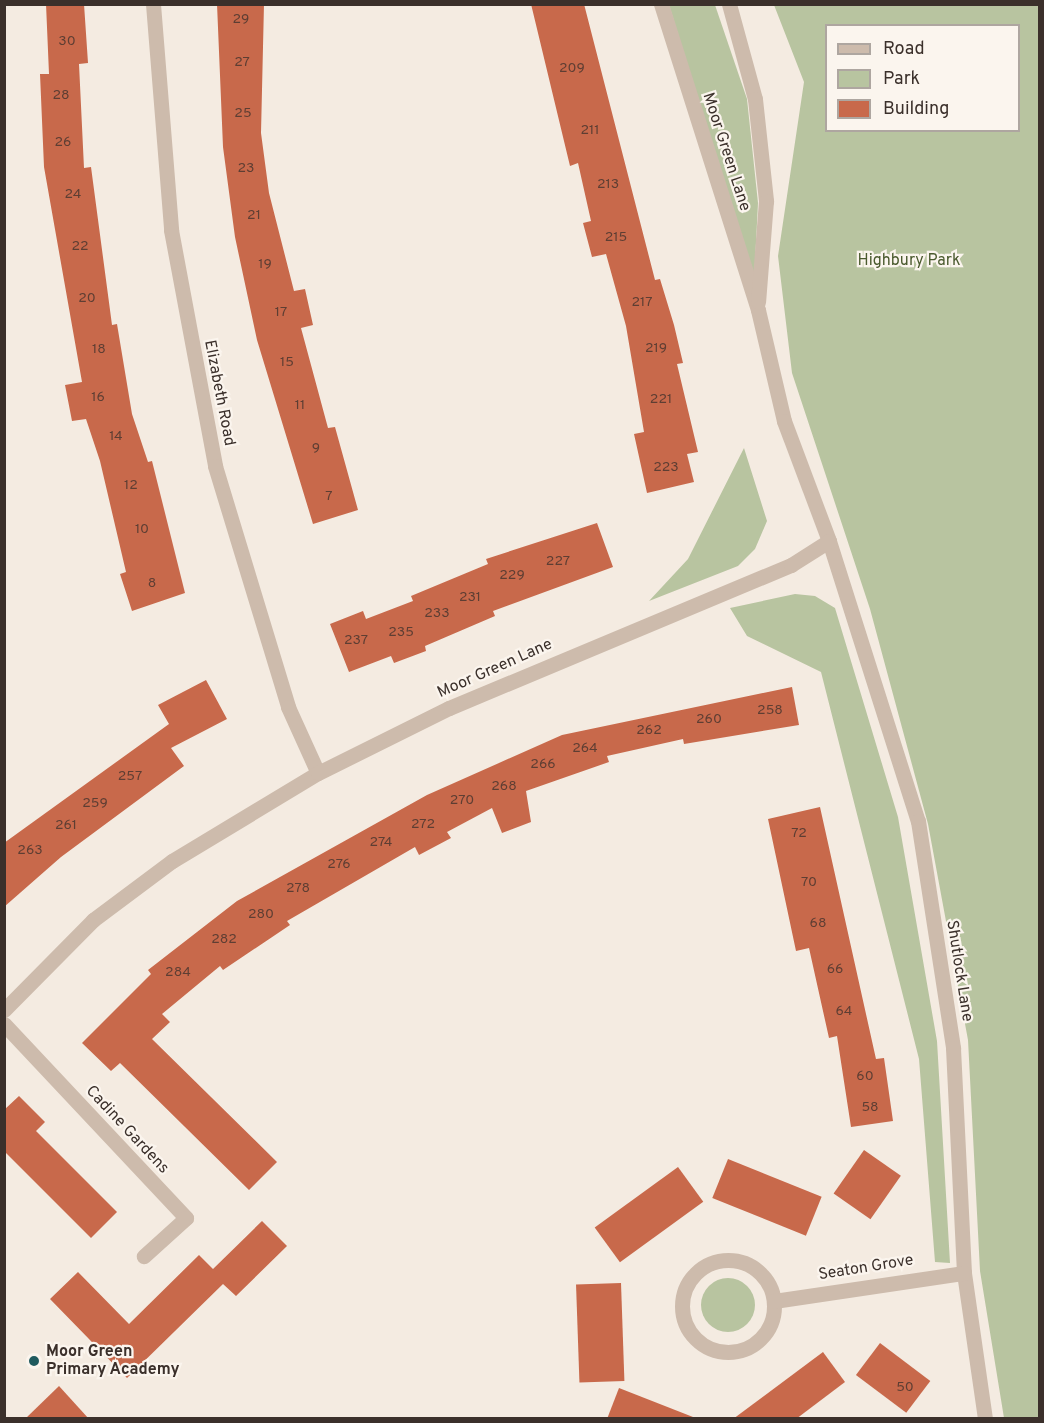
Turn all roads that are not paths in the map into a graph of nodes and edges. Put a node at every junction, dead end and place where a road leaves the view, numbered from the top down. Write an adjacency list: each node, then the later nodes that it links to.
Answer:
1 (153, 4): 6 (street, Elizabeth Road)
2 (661, 4): 4 (street, Moor Green Lane)
3 (729, 4): 4 (street, Moor Green Lane)
4 (758, 310): 5 (street, Moor Green Lane)
5 (829, 541): 6 (street, Moor Green Lane); 10 (street, Shutlock Lane)
6 (318, 773): 7 (street, Moor Green Lane)
7 (4, 1010)
8 (4, 1024): 9 (street, Cadine Gardens)
9 (144, 1256)
10 (964, 1273): 11 (street, Seaton Grove); 12 (street, Shutlock Lane)
11 (774, 1301): 11 (street)
12 (985, 1419)

